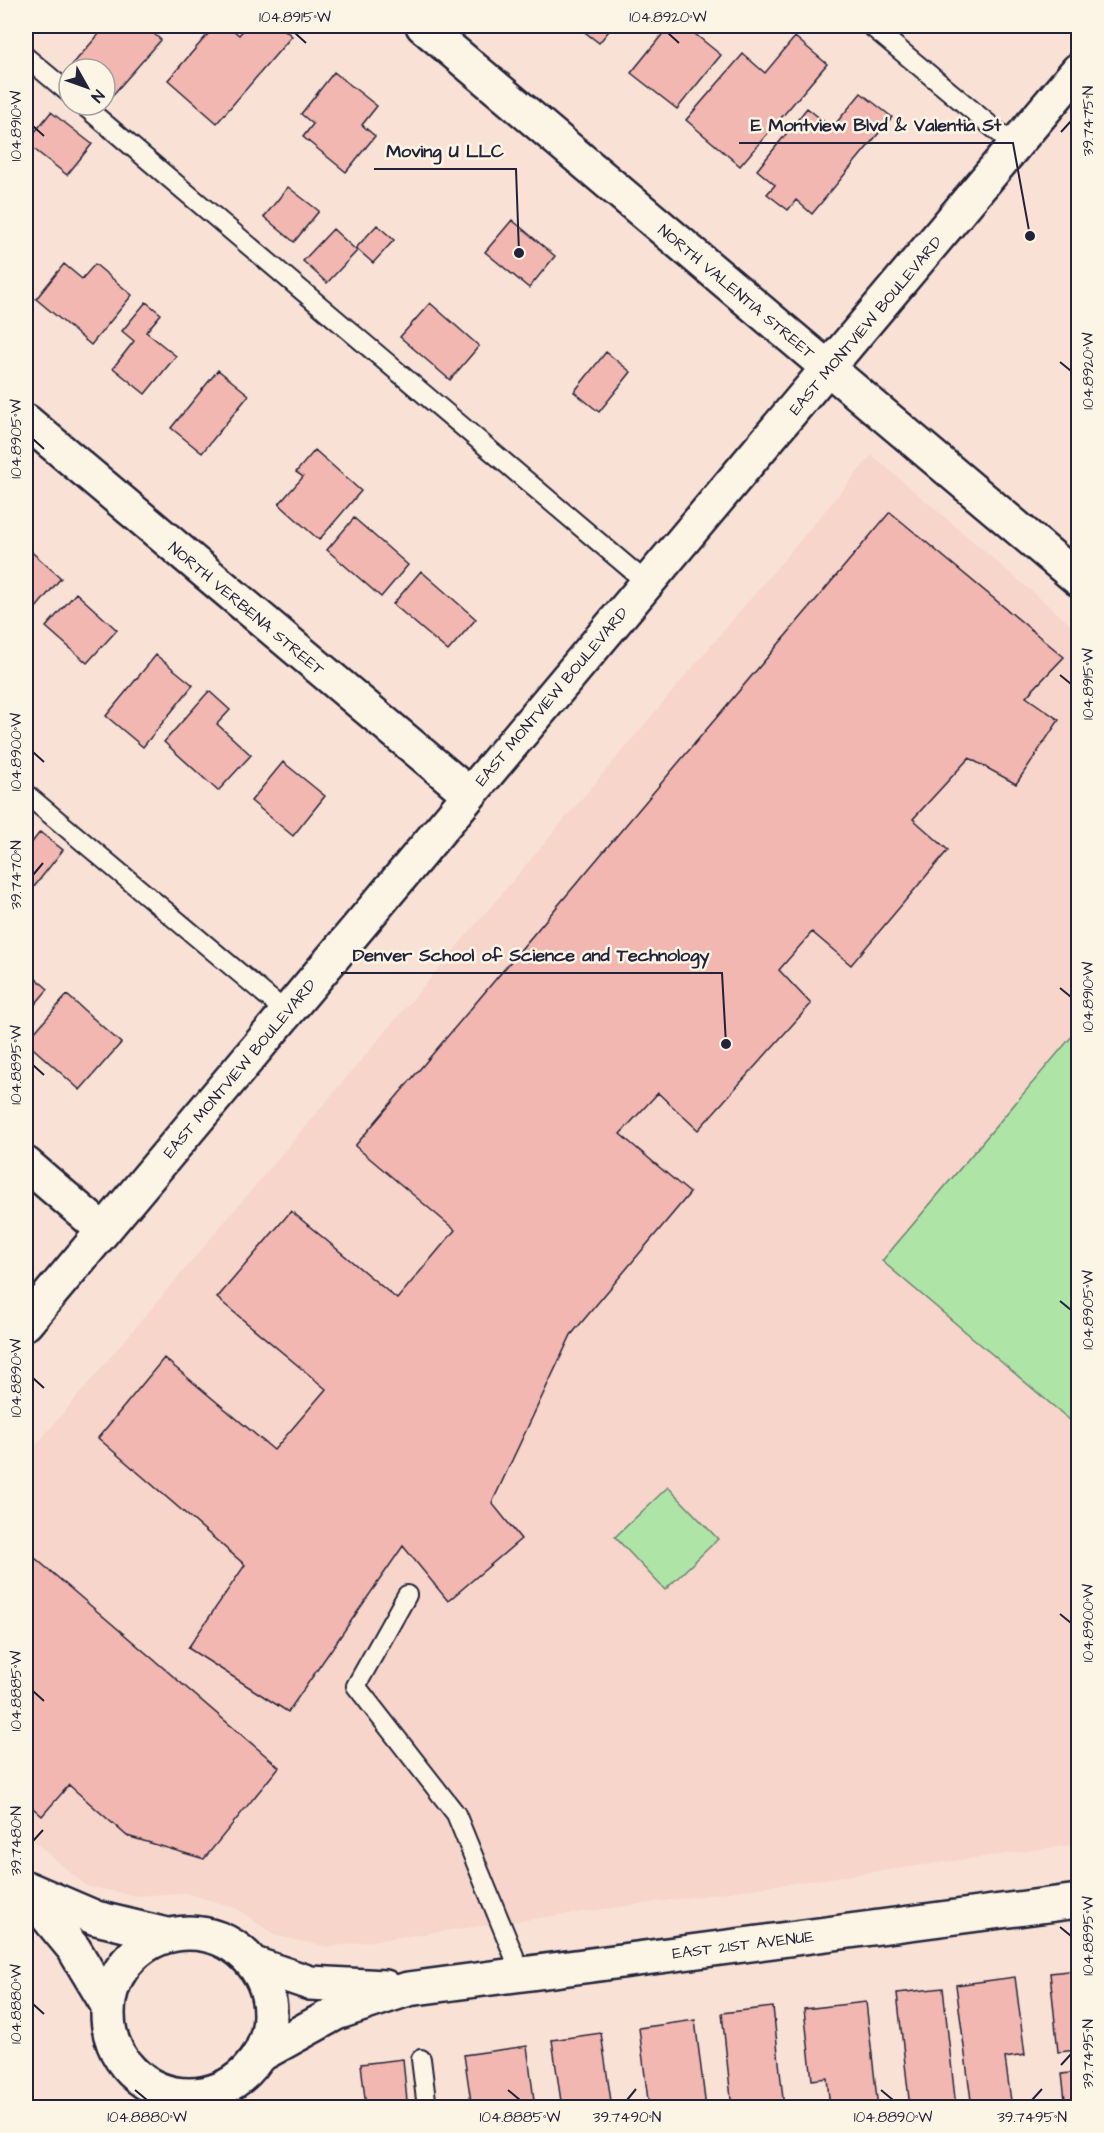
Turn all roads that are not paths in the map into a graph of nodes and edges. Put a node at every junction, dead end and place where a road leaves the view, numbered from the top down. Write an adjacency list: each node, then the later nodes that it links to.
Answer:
1 (423, 26): 8 (street, NORTH VALENTIA STREET)
2 (871, 26): 7 (lane)
3 (26, 57): 5 (lane)
4 (1078, 70): 7 (street, EAST MONTVIEW BOULEVARD)
5 (57, 83)
6 (97, 117): 11 (lane)
7 (1015, 146): 8 (street, EAST MONTVIEW BOULEVARD)
8 (829, 368): 10 (street, NORTH VALENTIA STREET); 11 (street, EAST MONTVIEW BOULEVARD)
9 (26, 421): 13 (street, NORTH VERBENA STREET)
10 (1078, 579)
11 (647, 583): 13 (street, EAST MONTVIEW BOULEVARD)
12 (26, 794): 14 (lane)
13 (469, 794): 14 (street, EAST MONTVIEW BOULEVARD)
14 (286, 1012): 16 (street, EAST MONTVIEW BOULEVARD)
15 (26, 1164): 16 (street)
16 (103, 1230): 17 (street, EAST MONTVIEW BOULEVARD)
17 (26, 1323)
18 (407, 1595): 23 (lane)
19 (26, 1889): 21 (street); 25 (street)
20 (1078, 1901): 23 (street, EAST 21ST AVENUE)
21 (167, 1935): 22 (street); 25 (street)
22 (254, 1964): 24 (street, EAST 21ST AVENUE); 26 (street)
23 (521, 1973): 24 (street, EAST 21ST AVENUE)
24 (408, 1989): 26 (street, EAST 21ST AVENUE)
25 (107, 2004): 29 (street)
26 (260, 2055): 28 (street)
27 (421, 2059): 30 (lane)
28 (236, 2094): 29 (street)
29 (154, 2097)
30 (427, 2108)

